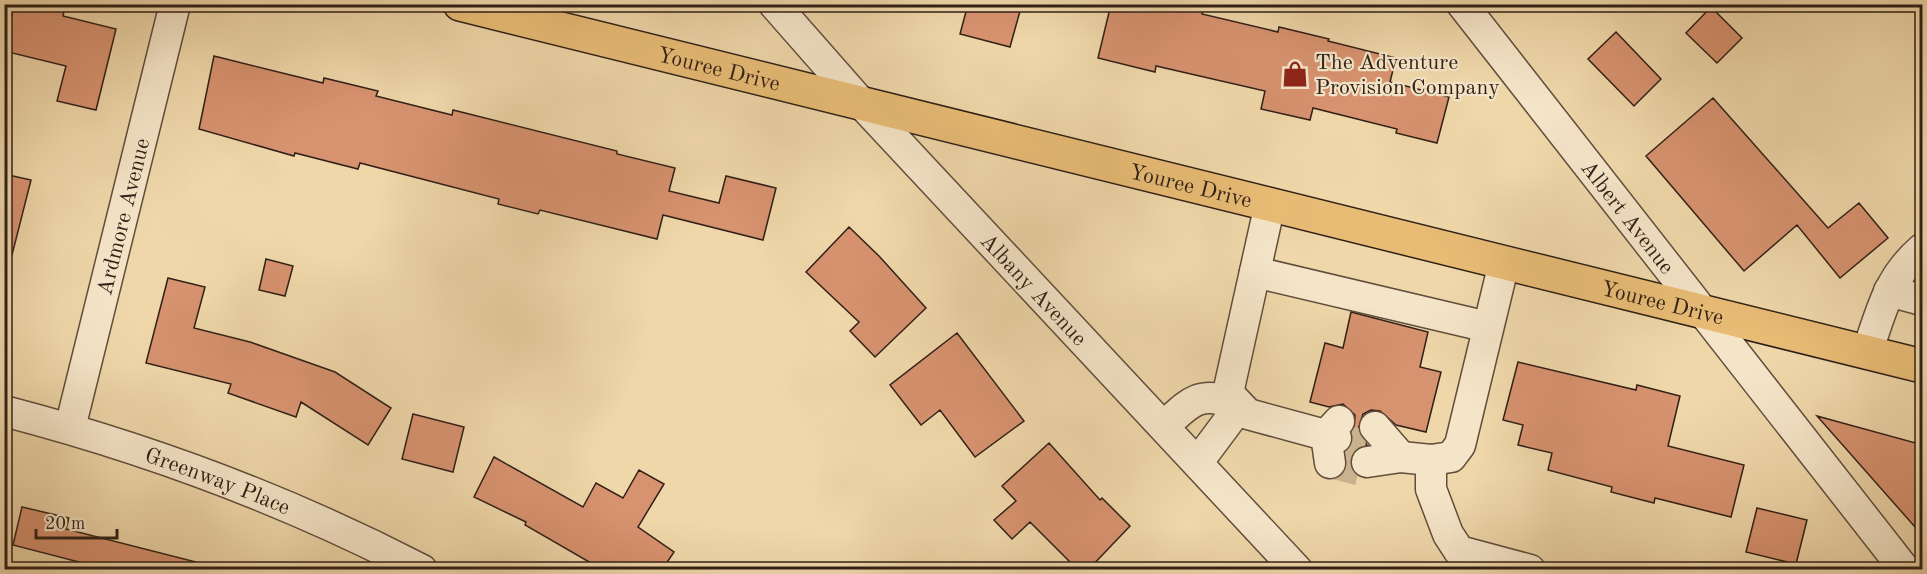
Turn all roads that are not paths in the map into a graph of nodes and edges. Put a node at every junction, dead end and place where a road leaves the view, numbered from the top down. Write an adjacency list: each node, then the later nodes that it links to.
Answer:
1 (175, 4): 19 (street, Ardmore Avenue)
2 (460, 4): 5 (main road, Youree Drive)
3 (774, 4): 5 (street, Albany Avenue)
4 (1462, 4): 12 (street, Albert Avenue)
5 (861, 103): 6 (main road, Youree Drive); 18 (street, Albany Avenue)
6 (1270, 204): 8 (main road, Youree Drive); 9 (street)
7 (1923, 249): 10 (street)
8 (1504, 262): 12 (main road, Youree Drive); 13 (street)
9 (1255, 272): 13 (street); 16 (street)
10 (1889, 291): 11 (street); 14 (street)
11 (1923, 300)
12 (1704, 312): 14 (main road, Youree Drive); 27 (street, Albert Avenue)
13 (1488, 327): 22 (street)
14 (1867, 352): 15 (main road, Youree Drive)
15 (1923, 366)
16 (1227, 397): 18 (street); 20 (street); 23 (street)
17 (4, 411): 19 (street, Greenway Place)
18 (1165, 425): 23 (street, Albany Avenue)
19 (70, 428): 24 (street, Greenway Place)
20 (1333, 441)
21 (1370, 452): 22 (street)
22 (1431, 460): 26 (street)
23 (1198, 462): 25 (street, Albany Avenue)
24 (422, 570)
25 (1297, 570)
26 (1530, 570)
27 (1905, 570)

